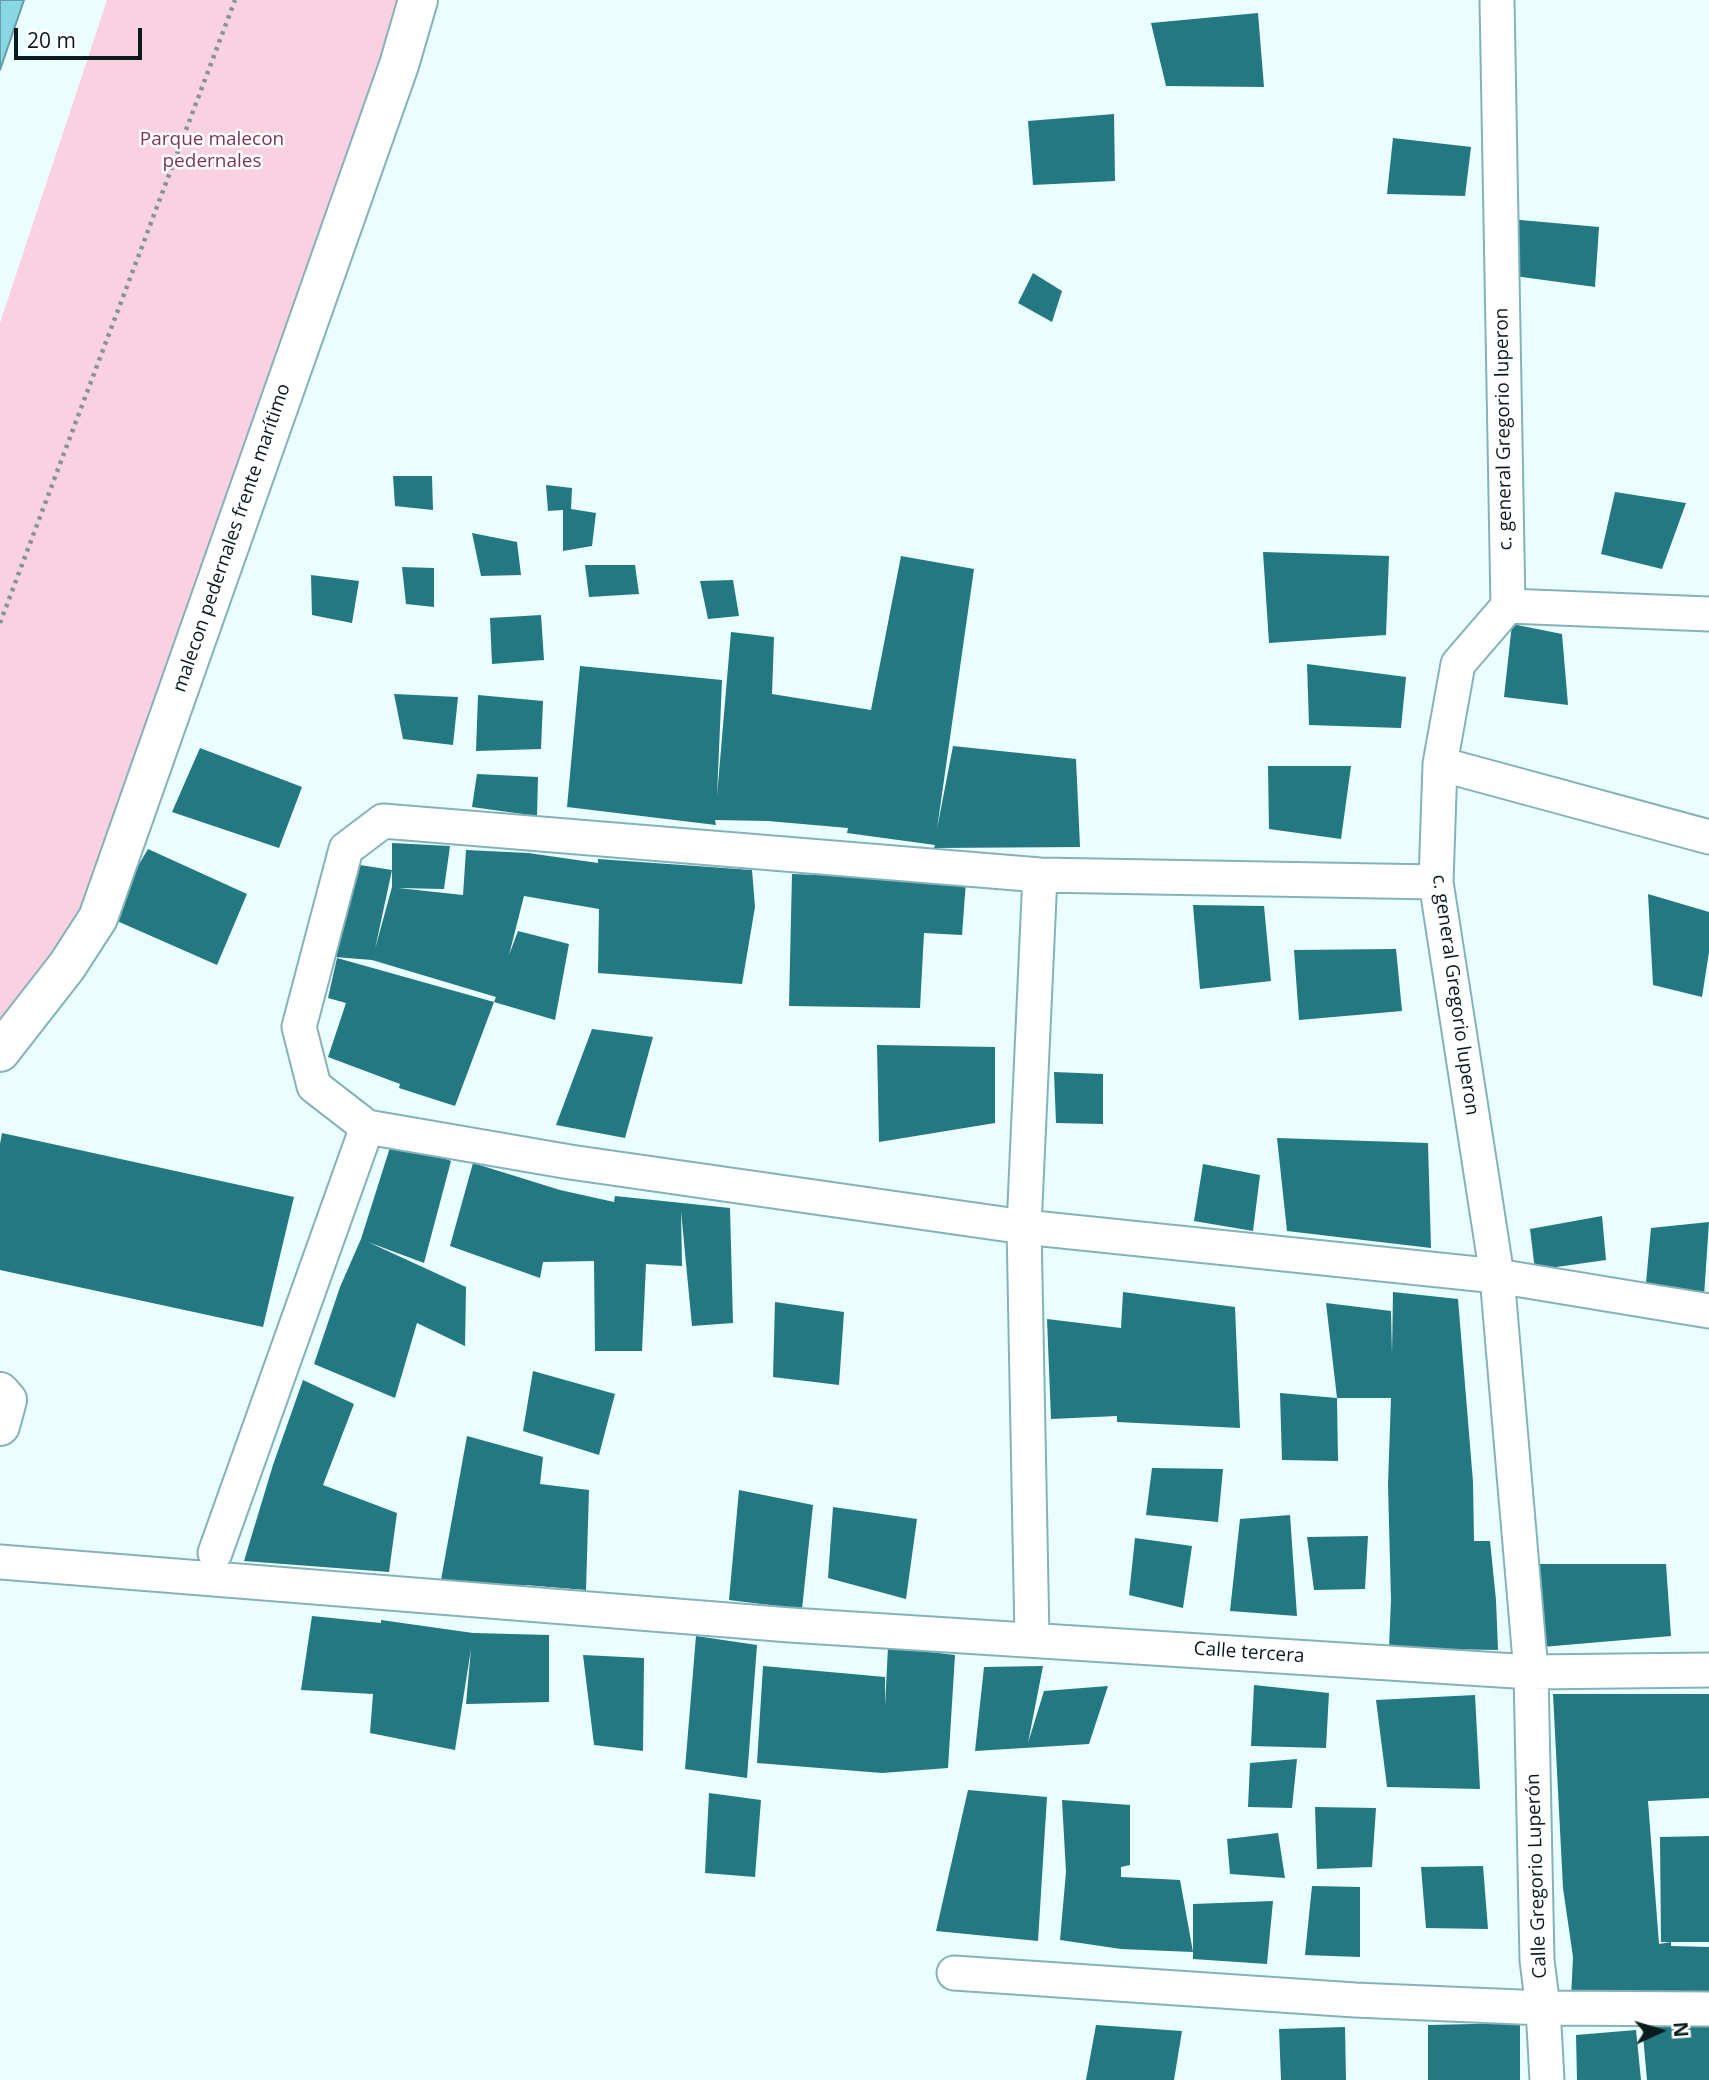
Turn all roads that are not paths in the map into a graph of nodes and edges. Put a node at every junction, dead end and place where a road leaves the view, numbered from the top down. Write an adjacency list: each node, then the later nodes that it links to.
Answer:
1 (418, 0): 9 (main road, malecon pedernales frente marítimo)
2 (1497, 0): 3 (street, c. general Gregorio luperon)
3 (1508, 606): 4 (street); 5 (street, c. general Gregorio luperon)
4 (1709, 614)
5 (1440, 764): 6 (street); 8 (street, c. general Gregorio luperon)
6 (1709, 837)
7 (1040, 874): 8 (street); 10 (street); 11 (street)
8 (1436, 882): 12 (street, c. general Gregorio luperon)
9 (0, 1052)
10 (367, 1127): 11 (street); 16 (street)
11 (1024, 1227): 12 (street); 18 (street)
12 (1497, 1276): 13 (street); 20 (street, c. general Gregorio luperon)
13 (1709, 1311)
14 (0, 1392): 15 (main road)
15 (0, 1426)
16 (215, 1553)
17 (0, 1562): 18 (street, Calle tercera)
18 (1032, 1639): 20 (street, Calle tercera)
19 (1709, 1670): 20 (street, Calle tercera)
20 (1531, 1672): 22 (street, Calle Gregorio Luperón)
21 (954, 1973): 22 (street)
22 (1543, 2008): 23 (street); 24 (street, Calle Gregorio Luperón)
23 (1709, 2009)
24 (1548, 2080)

